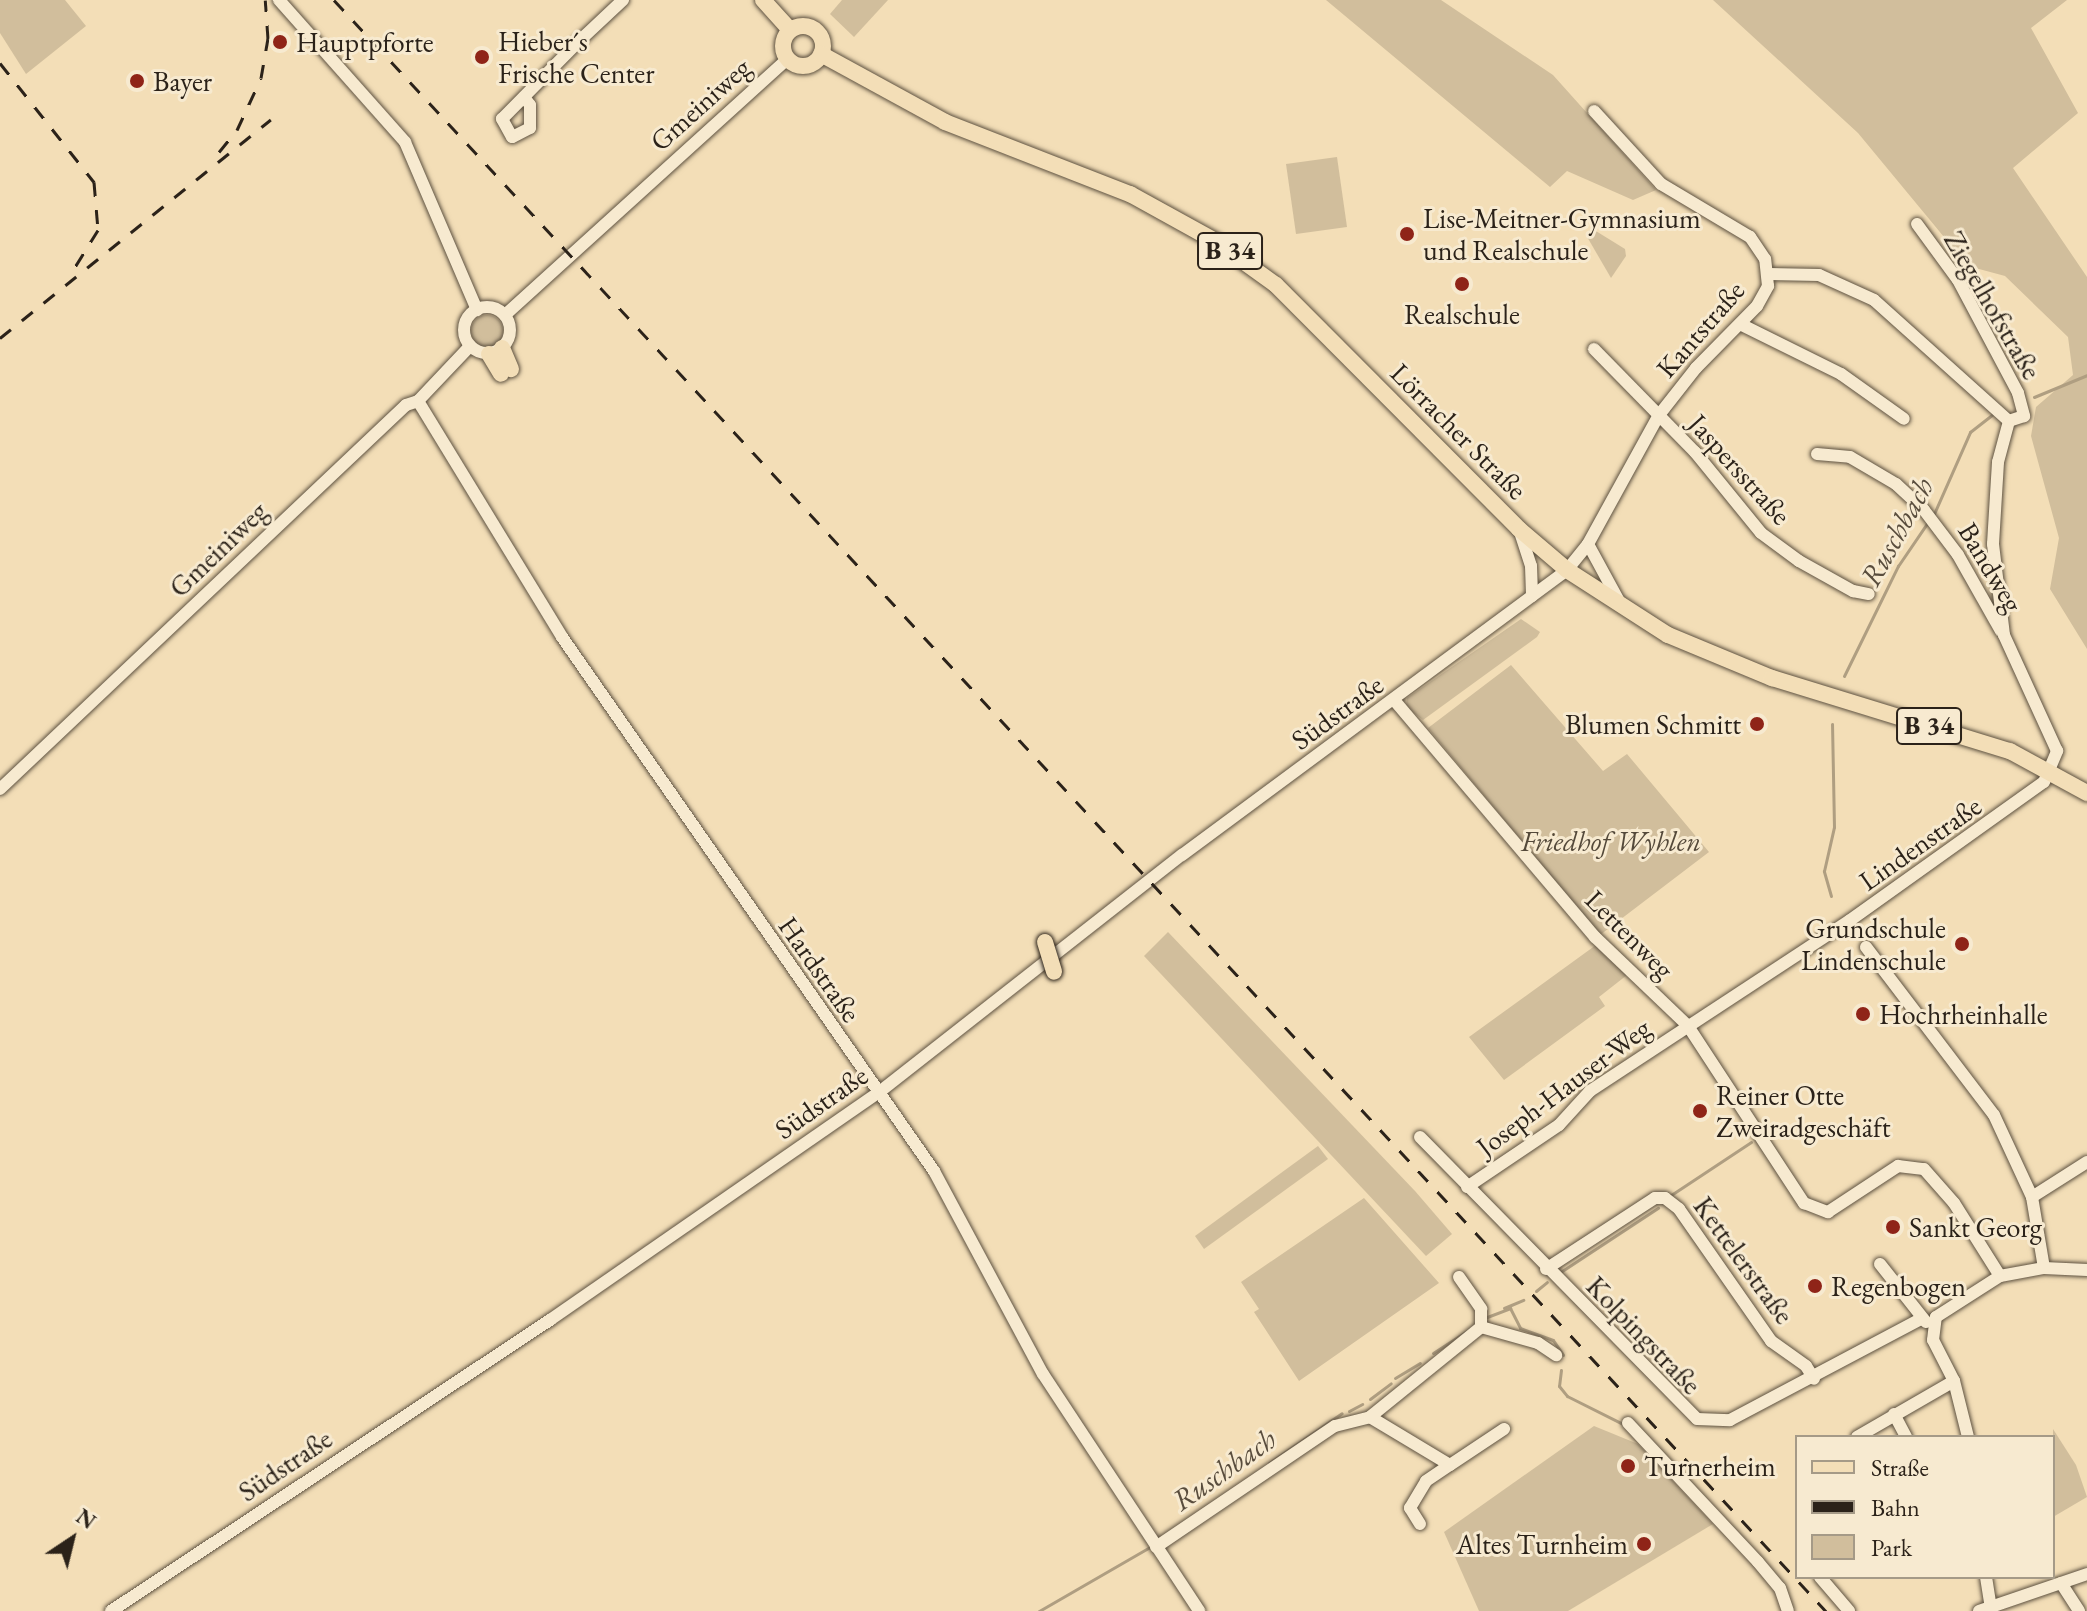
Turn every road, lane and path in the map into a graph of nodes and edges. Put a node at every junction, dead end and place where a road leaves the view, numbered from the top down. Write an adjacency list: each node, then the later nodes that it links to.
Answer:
1 (279, 0): 11 (street)
2 (623, 0): 7 (street)
3 (763, 0): 4 (main road)
4 (790, 30): 5 (main road); 6 (main road)
5 (821, 54): 6 (main road); 23 (main road, Lörracher Straße / B 34)
6 (787, 59): 12 (street, Gmeiniweg)
7 (524, 97)
8 (1594, 111): 10 (street, Kantstraße)
9 (1917, 224): 21 (street, Ziegelhofstraße)
10 (1769, 274): 13 (street, Kantstraße); 21 (street)
11 (477, 310): 12 (street); 14 (street)
12 (505, 315): 16 (street)
13 (1740, 324): 19 (street, Kantstraße); 20 (street)
14 (470, 346): 16 (street); 18 (street, Gmeiniweg)
15 (1594, 349): 19 (street, Jaspersstraße)
16 (496, 351): 17 (main road)
17 (506, 371)
18 (418, 401): 34 (street, Gmeiniweg); 40 (street, Hardstraße)
19 (1659, 415): 24 (street, Kantstraße); 26 (street, Jaspersstraße)
20 (1904, 419)
21 (2009, 421): 27 (street, Ziegelhofstraße)
22 (1817, 454): 29 (street, Bandweg)
23 (1519, 529): 25 (main road, Lörracher Straße / B 34); 28 (street)
24 (1588, 544): 25 (street, Kantstraße); 30 (street)
25 (1567, 570): 28 (street, Südstraße); 30 (main road, Lörracher Straße / B 34)
26 (1869, 594)
27 (1999, 594): 29 (street); 31 (street, Ziegelhofstraße)
28 (1532, 596): 32 (street, Südstraße)
29 (1985, 603): 31 (street, Bandweg)
30 (1624, 609): 33 (main road, Lörracher Straße / B 34)
31 (2004, 635): 33 (street, Ziegelhofstraße)
32 (1394, 700): 39 (street, Lettenweg); 40 (street, Südstraße)
33 (2050, 769): 35 (main road, Lörracher Straße / B 34); 39 (street, Lindenstraße)
34 (0, 789)
35 (2087, 793)
36 (1045, 942): 38 (main road, bridge)
37 (1866, 947): 44 (street)
38 (1054, 972)
39 (1688, 1026): 43 (street, Joseph-Hauser-Weg); 49 (street, Lettenweg)
40 (878, 1093): 66 (street, Hardstraße); 72 (street, Südstraße)
41 (1420, 1137): 43 (street, Kolpingstraße)
42 (2087, 1162): 44 (street)
43 (1467, 1187): 47 (street, Kolpingstraße)
44 (2032, 1197): 46 (street)
45 (1880, 1264): 51 (street)
46 (2044, 1268): 48 (street); 49 (street)
47 (1546, 1269): 55 (street, Kolpingstraße); 55 (street, Kettelerstraße)
48 (2087, 1270)
49 (2000, 1276): 52 (street)
50 (1459, 1277): 53 (street)
51 (1919, 1320): 52 (street); 55 (street, Kolpingstraße)
52 (1932, 1325): 56 (street)
53 (1481, 1327): 54 (street); 58 (street)
54 (1556, 1355)
55 (1814, 1379)
56 (1954, 1381): 57 (street); 63 (street)
57 (1894, 1414): 61 (street); 62 (street)
58 (1370, 1417): 64 (street); 66 (street)
59 (1628, 1423): 74 (street)
60 (1504, 1429): 64 (street)
61 (1860, 1435)
62 (1905, 1435)
63 (1968, 1435)
64 (1450, 1465): 65 (street)
65 (1420, 1524)
66 (1156, 1547): 73 (street, Hardstraße)
67 (2087, 1574): 70 (street)
68 (1822, 1579): 75 (street)
69 (1986, 1579): 71 (street)
70 (2061, 1583): 71 (street); 76 (street)
71 (1985, 1609)
72 (111, 1611)
73 (1199, 1611)
74 (1788, 1611)
75 (1849, 1611)
76 (2079, 1611)

